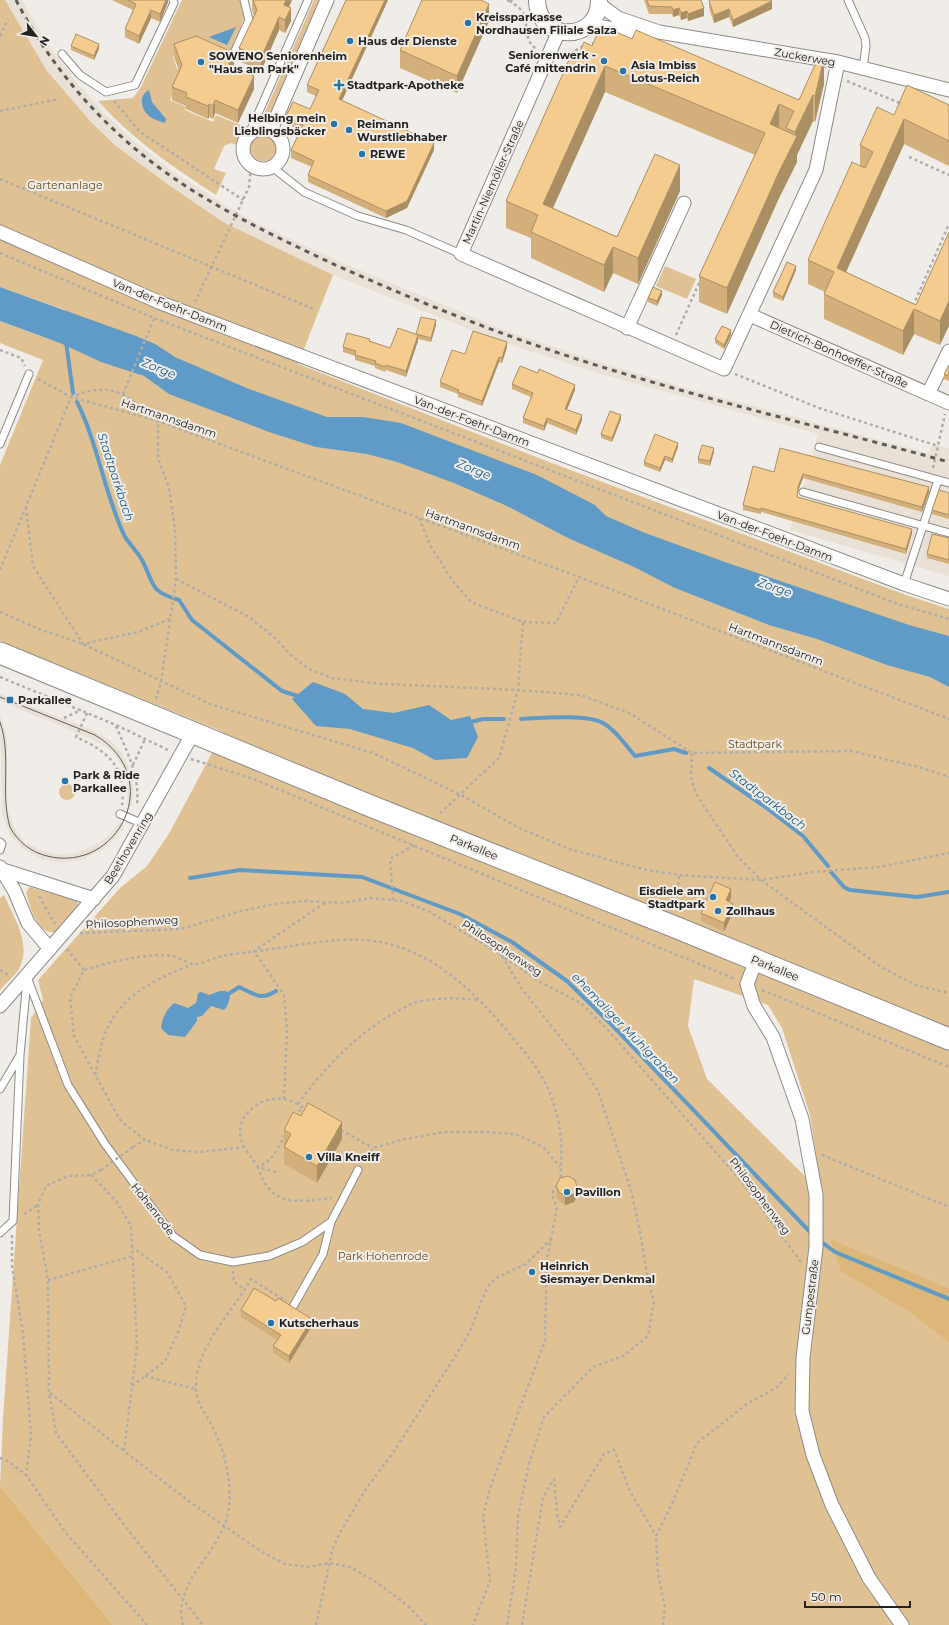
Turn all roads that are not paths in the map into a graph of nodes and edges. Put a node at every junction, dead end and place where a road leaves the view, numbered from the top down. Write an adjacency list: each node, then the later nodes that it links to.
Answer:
1 (173, 0): 12 (lane)
2 (244, 0): 11 (lane)
3 (308, 0): 17 (lane)
4 (327, 0): 16 (street)
5 (848, 0): 14 (lane)
6 (537, 1): 9 (street)
7 (599, 2): 8 (street); 10 (street, Zuckerweg)
8 (589, 24): 9 (street); 10 (street, Zuckerweg)
9 (559, 31): 21 (street, Martin-Niemöller-Straße)
10 (659, 32): 13 (street, Zuckerweg)
11 (234, 53)
12 (62, 54)
13 (838, 62): 14 (street, Zuckerweg); 22 (street)
14 (863, 68): 15 (street, Zuckerweg)
15 (949, 90)
16 (271, 130): 17 (street); 18 (street)
17 (250, 132): 18 (street)
18 (272, 167): 21 (lane)
19 (684, 203): 23 (street)
20 (0, 232): 35 (street, Van-der-Foehr-Damm)
21 (461, 254): 23 (street, Martin-Niemöller-Straße)
22 (750, 315): 23 (street, Martin-Niemöller-Straße); 26 (street, Dietrich-Bonhoeffer-Straße)
23 (627, 328)
24 (949, 351): 26 (street)
25 (29, 374): 28 (lane)
26 (928, 394): 27 (street, Dietrich-Bonhoeffer-Straße)
27 (948, 402)
28 (0, 444)
29 (819, 447): 30 (lane)
30 (934, 479): 31 (lane); 33 (lane)
31 (949, 483)
32 (803, 492): 33 (lane)
33 (923, 526): 34 (lane); 35 (lane)
34 (949, 533)
35 (904, 584): 36 (street, Van-der-Foehr-Damm)
36 (949, 599)
37 (0, 653): 38 (main road, Parkallee)
38 (193, 733): 42 (street, Beethovenring); 44 (main road, Parkallee)
39 (0, 842): 40 (lane)
40 (0, 850)
41 (1, 868): 42 (street); 43 (street)
42 (94, 899): 43 (street, Beethovenring)
43 (50, 949): 45 (street, Beethovenring)
44 (756, 960): 47 (main road, Parkallee); 54 (street, Gumpestraße)
45 (27, 977): 46 (street, Beethovenring); 48 (lane); 51 (lane, Hohenrode)
46 (0, 1006)
47 (949, 1039)
48 (20, 1055): 49 (lane); 52 (lane)
49 (0, 1089)
50 (358, 1170): 51 (lane)
51 (331, 1222): 53 (lane)
52 (0, 1233)
53 (294, 1305)
54 (902, 1625)

